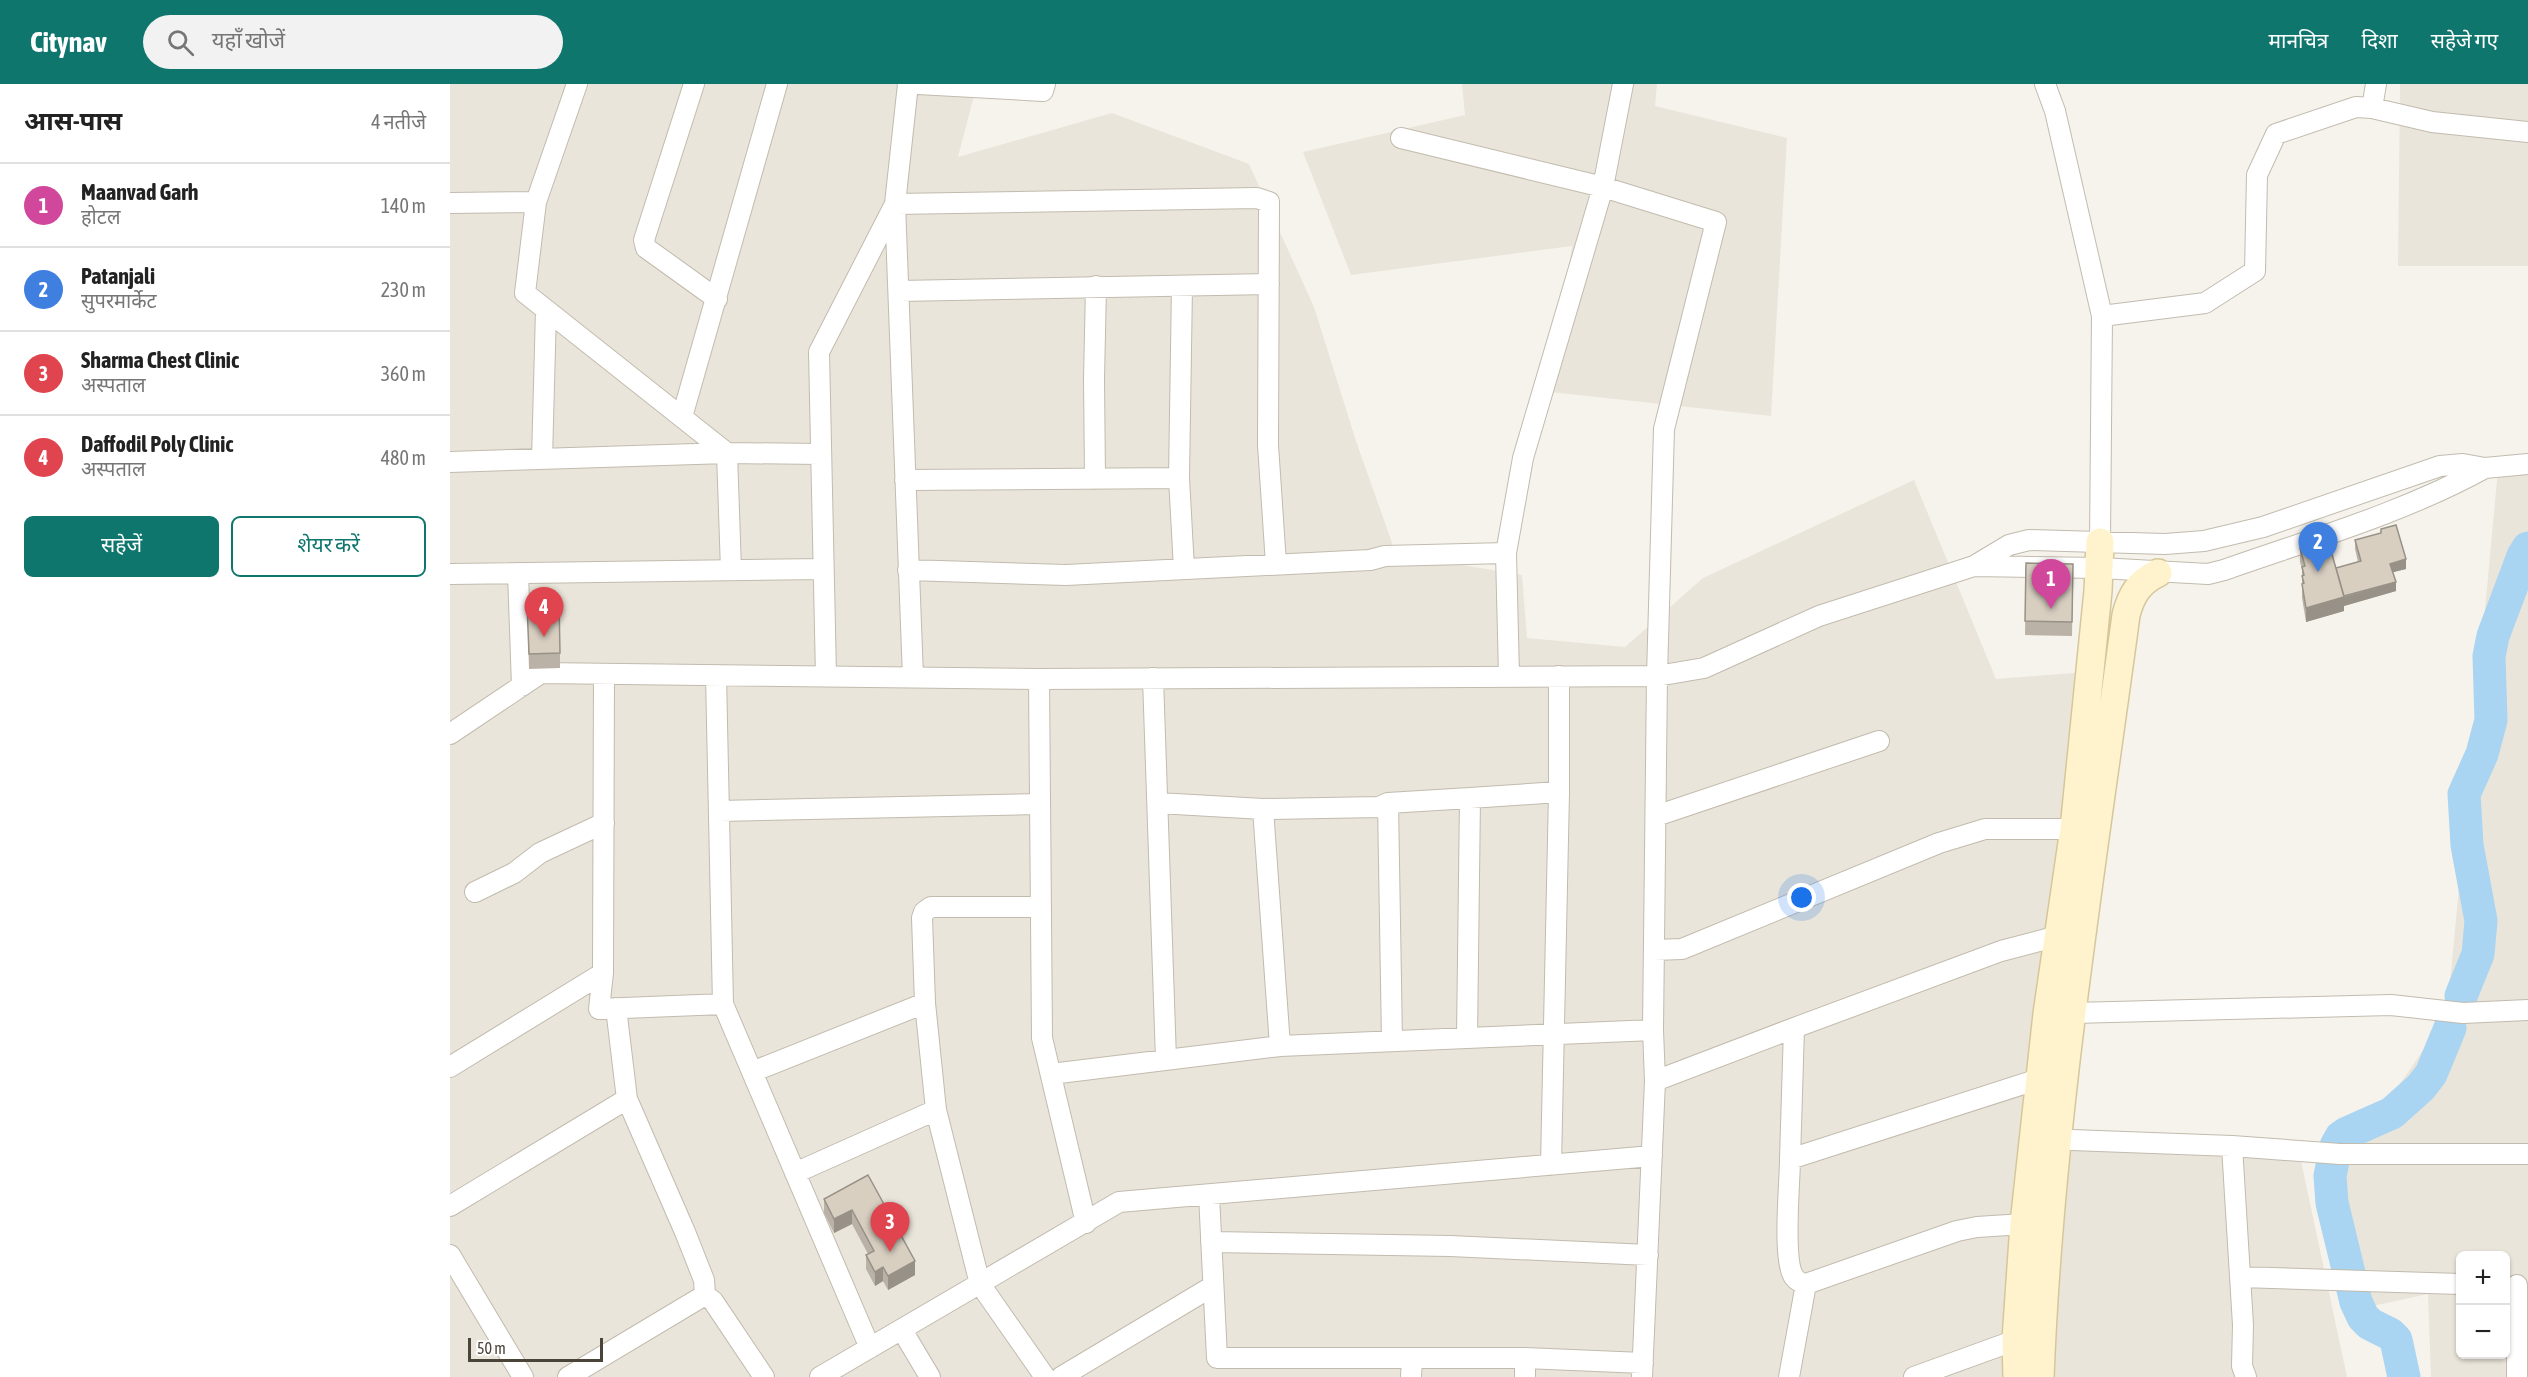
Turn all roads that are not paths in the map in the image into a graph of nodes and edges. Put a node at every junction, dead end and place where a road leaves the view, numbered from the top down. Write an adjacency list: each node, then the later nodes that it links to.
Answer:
1 (577, 84): 14 (street)
2 (694, 84): 21 (street)
3 (777, 84): 21 (street)
4 (908, 84): 16 (street)
5 (918, 84): 6 (street)
6 (1045, 84)
7 (1623, 84): 13 (street)
8 (2045, 84): 23 (street)
9 (2376, 84): 10 (street)
10 (2372, 108): 11 (street); 23 (street)
11 (2528, 132)
12 (1401, 138): 13 (street)
13 (1603, 187): 34 (street); 49 (street)
14 (536, 202): 15 (street); 22 (street)
15 (450, 203)
16 (895, 204): 17 (street); 20 (street); 26 (street)
17 (1269, 284): 19 (street); 36 (street)
18 (1096, 286): 19 (street); 20 (street); 32 (street)
19 (1182, 286): 31 (street)
20 (898, 291): 33 (street)
21 (717, 299): 24 (street)
22 (546, 310): 24 (street); 27 (street)
23 (2102, 316): 35 (street)
24 (682, 417): 25 (street)
25 (727, 453): 26 (street); 27 (street); 39 (street)
26 (821, 454): 37 (street)
27 (542, 459): 28 (street)
28 (450, 462)
29 (2528, 464): 30 (street)
30 (2485, 468): 35 (street); 42 (street)
31 (1179, 478): 32 (street); 38 (street)
32 (1095, 479): 33 (street)
33 (905, 480): 40 (street)
34 (1506, 554): 36 (street); 47 (street)
35 (2100, 555): 42 (street); 49 (street); 65 (street)
36 (1276, 564): 38 (street)
37 (824, 569): 39 (street); 46 (street)
38 (1184, 569): 40 (street)
39 (730, 570): 41 (street)
40 (908, 570): 50 (street)
41 (518, 573): 43 (street); 53 (street)
42 (2158, 573): 75 (street)
43 (450, 574)
44 (604, 674): 45 (street); 53 (street); 64 (street)
45 (716, 675): 46 (street); 62 (street)
46 (826, 676): 50 (street)
47 (1509, 676): 48 (street); 51 (street)
48 (1559, 676): 49 (street); 56 (street)
49 (1657, 676): 63 (street)
50 (912, 677): 52 (street)
51 (1154, 678): 52 (street); 58 (street)
52 (1040, 679): 60 (street)
53 (522, 686): 54 (street)
54 (450, 734)
55 (1879, 741): 63 (street)
56 (1559, 792): 57 (street); 78 (street)
57 (1470, 798): 59 (street); 79 (street)
58 (1158, 803): 61 (street); 82 (street)
59 (1388, 803): 61 (street); 80 (street)
60 (1040, 804): 62 (street); 67 (street)
61 (1263, 809): 81 (street)
62 (719, 811): 72 (street)
63 (1656, 816): 69 (street)
64 (604, 823): 66 (street); 70 (street)
65 (2074, 829): 68 (street); 69 (street)
66 (476, 892)
67 (1041, 907): 71 (street); 85 (street)
68 (2058, 936): 76 (street); 86 (street)
69 (1654, 950): 77 (street)
70 (603, 973): 73 (street); 83 (street)
71 (925, 1003): 84 (street); 89 (street)
72 (723, 1004): 73 (street); 84 (street)
73 (616, 1008): 88 (street)
74 (2528, 1010): 75 (street)
75 (2073, 1013): 90 (street)
76 (1794, 1028): 87 (street); 94 (street)
77 (1653, 1030): 78 (street); 87 (street)
78 (1556, 1034): 79 (street); 95 (street)
79 (1467, 1038): 80 (street)
80 (1392, 1041): 81 (street)
81 (1280, 1046): 82 (street)
82 (1166, 1060): 85 (street)
83 (450, 1067)
84 (752, 1072): 96 (street)
85 (1051, 1074): 99 (street)
86 (2039, 1079): 90 (street); 94 (street)
87 (1655, 1081): 93 (street)
88 (627, 1100): 98 (street); 110 (street)
89 (936, 1110): 96 (street); 105 (street)
90 (2045, 1139): 91 (street); 100 (street); 127 (street)
91 (2232, 1146): 92 (street); 104 (street)
92 (2528, 1154)
93 (1652, 1156): 95 (street); 103 (street)
94 (1790, 1159): 106 (street)
95 (1551, 1165): 97 (street)
96 (795, 1173): 113 (street)
97 (1209, 1194): 99 (street); 101 (street)
98 (450, 1206)
99 (1086, 1222): 105 (street)
100 (2024, 1224): 106 (street); 112 (street)
101 (1211, 1242): 103 (street); 109 (street)
102 (450, 1255): 117 (street)
103 (1648, 1255): 116 (street)
104 (2241, 1277): 107 (street); 128 (street)
105 (980, 1284): 111 (street); 122 (street)
106 (1806, 1284): 124 (street)
107 (2456, 1284)
108 (2517, 1285): 129 (street)
109 (1213, 1286): 114 (street); 123 (street)
110 (705, 1295): 118 (street); 119 (street)
111 (902, 1329): 113 (street); 121 (street)
112 (2016, 1340): 125 (street); 126 (street)
113 (870, 1348): 120 (street)
114 (1412, 1368): 115 (street)
115 (1525, 1368): 116 (street)
116 (1642, 1370)
117 (523, 1377)
118 (568, 1377)
119 (764, 1377)
120 (820, 1377)
121 (930, 1377)
122 (1045, 1377)
123 (1061, 1377)
124 (1789, 1377)
125 (1914, 1377)
126 (2017, 1377)
127 (2040, 1377)
128 (2246, 1377)
129 (2517, 1377)

